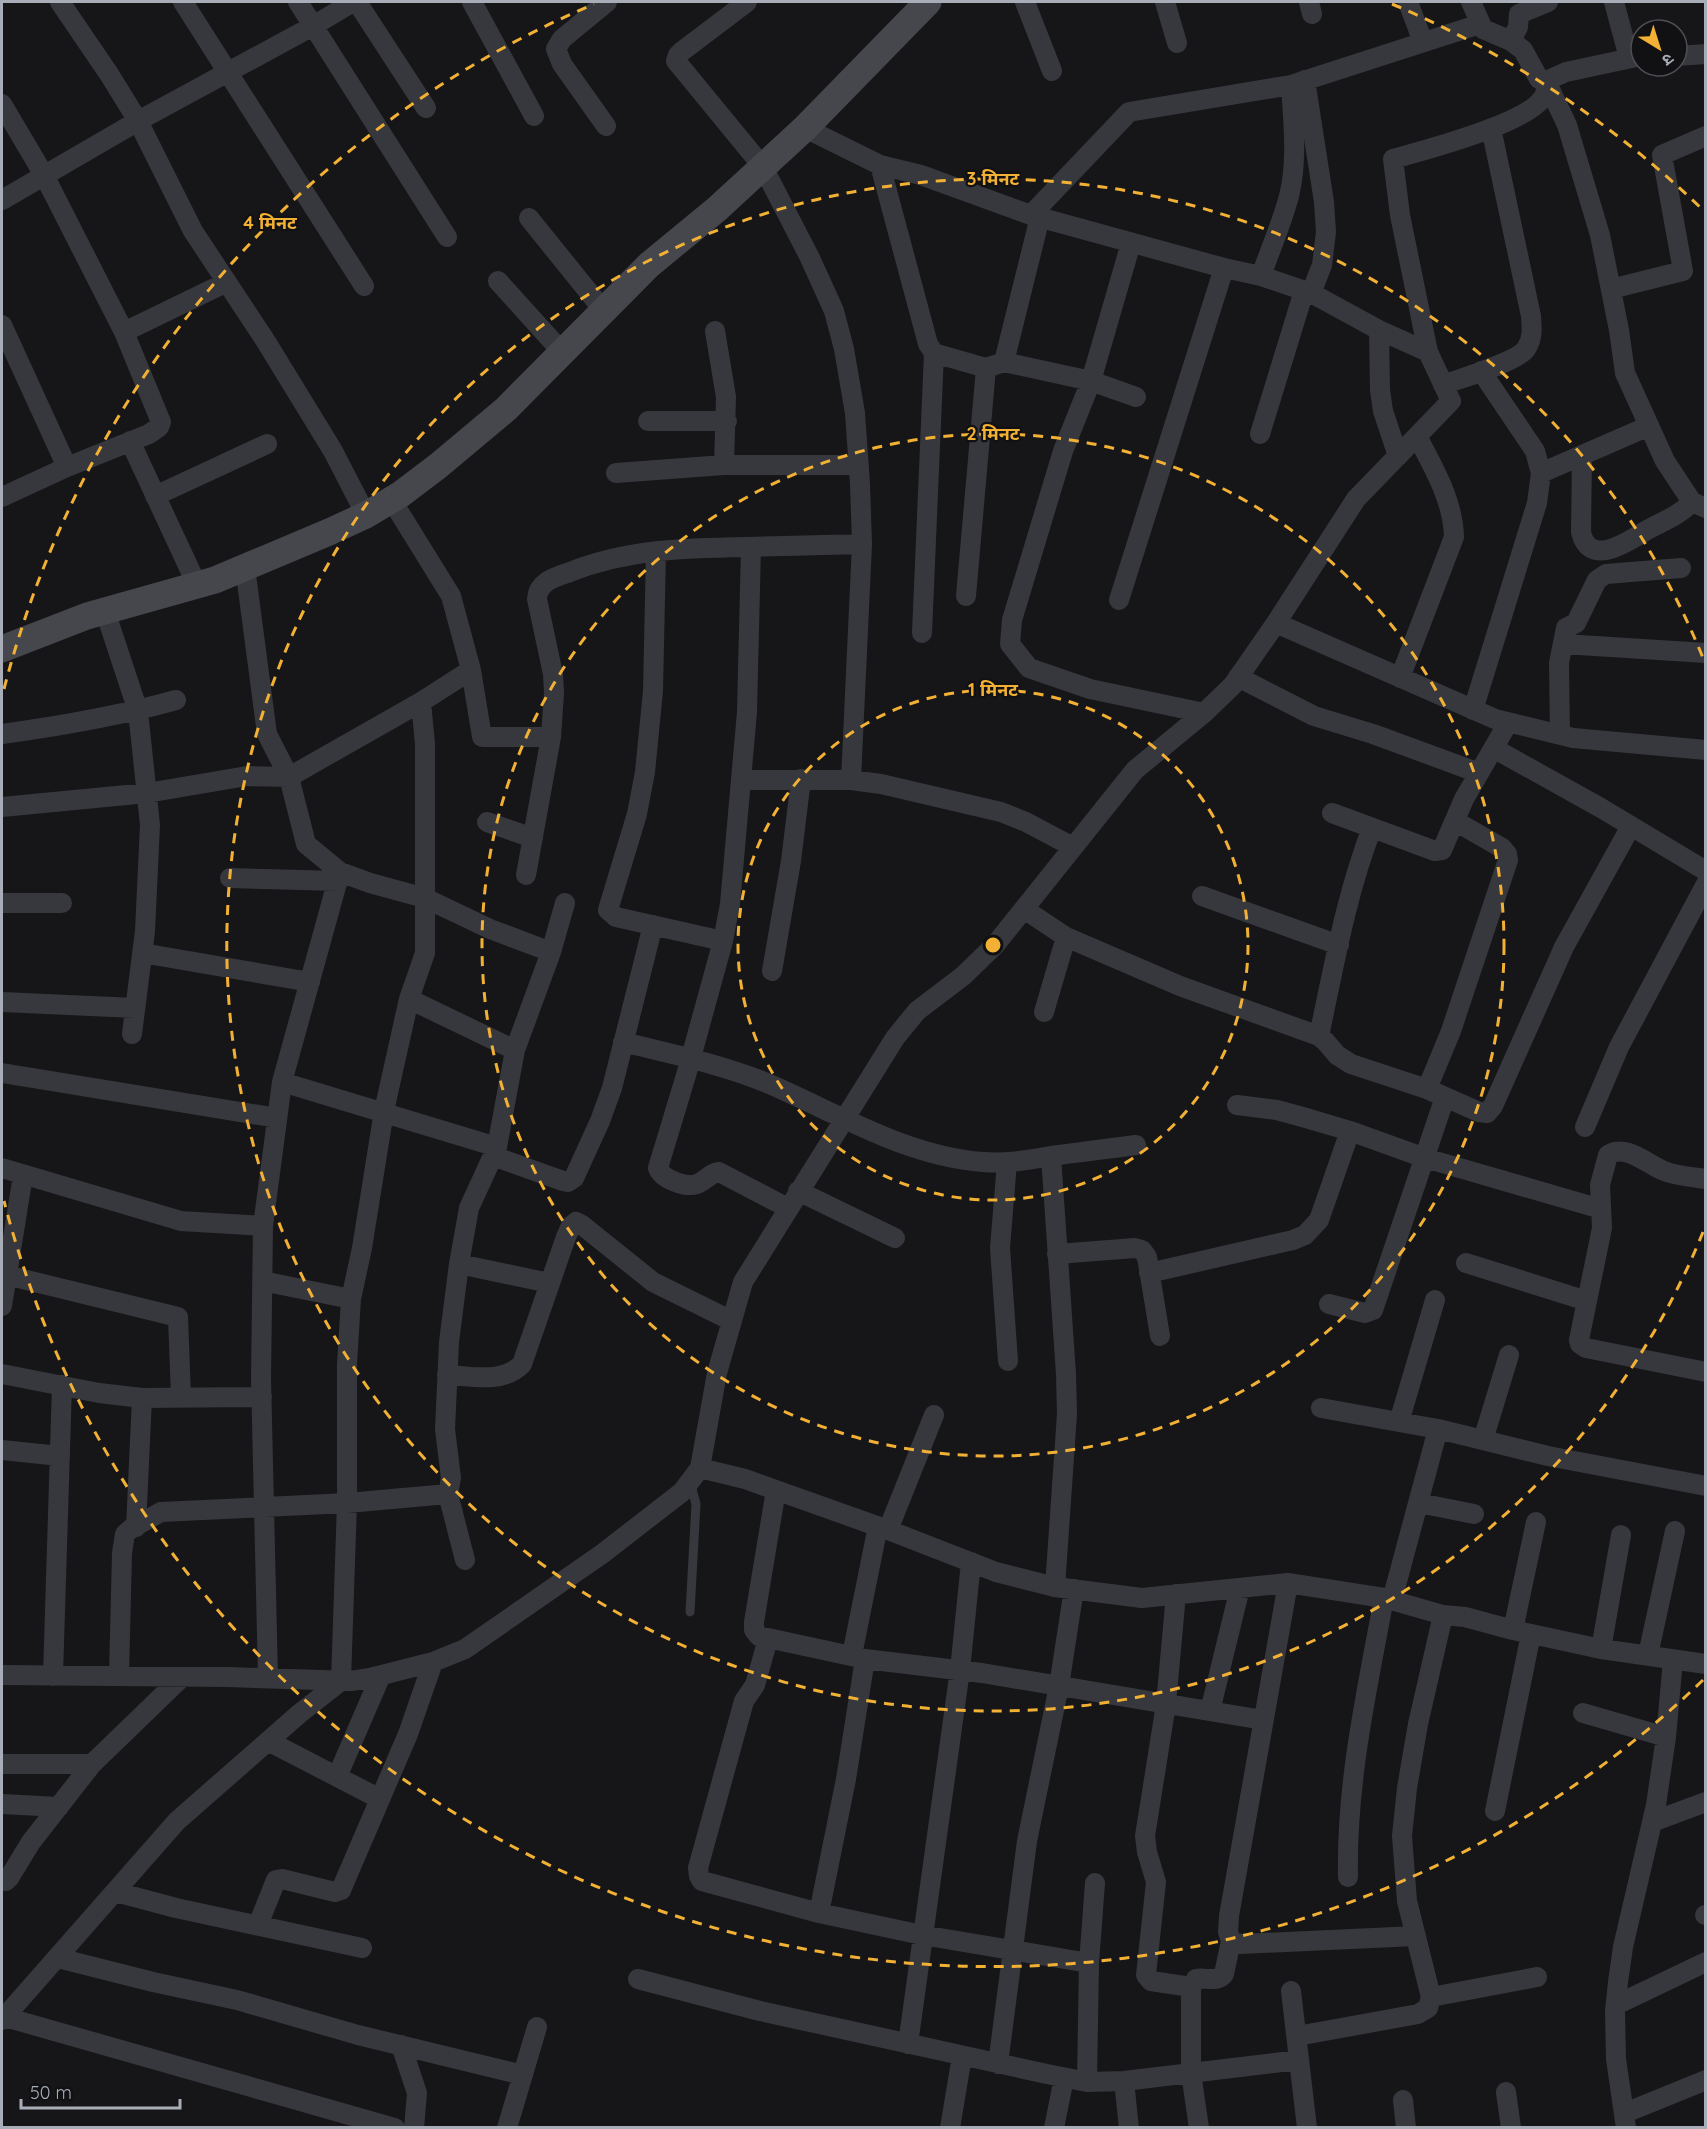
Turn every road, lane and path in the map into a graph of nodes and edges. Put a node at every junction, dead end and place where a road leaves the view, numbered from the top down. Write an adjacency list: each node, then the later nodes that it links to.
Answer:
1 (60, 2): 32 (street)
2 (183, 2): 26 (street)
3 (298, 2): 17 (street)
4 (472, 2): 31 (street)
5 (606, 2): 33 (street)
6 (747, 2): 38 (street)
7 (928, 2): 34 (street)
8 (1025, 2): 25 (street)
9 (1165, 2): 21 (street)
10 (1408, 2): 20 (street)
11 (1471, 2): 16 (street)
12 (1548, 2): 15 (street)
13 (1614, 2): 19 (street)
14 (349, 3): 17 (street); 30 (street)
15 (1529, 5): 18 (street)
16 (1480, 24): 18 (street); 20 (street)
17 (313, 26): 26 (street); 43 (street)
18 (1511, 41): 27 (street)
19 (1629, 41)
20 (1423, 42): 28 (street)
21 (1177, 43)
22 (1706, 54): 23 (street)
23 (1689, 55)
24 (1629, 58): 27 (street)
25 (1052, 71)
26 (228, 72): 32 (street); 49 (street)
27 (1546, 81): 35 (street); 50 (street)
28 (1298, 82): 41 (street); 46 (street); 51 (street)
29 (2, 104): 39 (street)
30 (426, 108)
31 (534, 116)
32 (138, 121): 39 (street); 48 (street)
33 (606, 126)
34 (805, 128): 37 (street); 38 (street)
35 (1491, 128): 57 (street); 61 (street)
36 (1706, 136): 50 (street)
37 (880, 165): 41 (street); 59 (street)
38 (763, 167): 52 (street); 75 (street)
39 (44, 175): 40 (street); 56 (street)
40 (2, 200)
41 (1036, 216): 44 (street); 60 (street)
42 (529, 218): 52 (street)
43 (447, 237)
44 (1131, 243): 45 (street); 62 (street)
45 (1224, 268): 46 (street); 91 (street)
46 (1261, 276): 51 (street)
47 (498, 280): 58 (street)
48 (227, 282): 56 (street); 83 (street)
49 (363, 286)
50 (1611, 290): 67 (street)
51 (1308, 292): 54 (street); 68 (street)
52 (604, 311): 58 (street)
53 (2, 324): 76 (street)
54 (1379, 330): 57 (street); 73 (street)
55 (715, 331): 66 (street)
56 (124, 332): 70 (street)
57 (1428, 352): 63 (street)
58 (563, 353): 81 (street)
59 (934, 353): 60 (street); 94 (street)
60 (995, 365): 62 (street); 90 (street)
61 (1481, 371): 63 (street); 78 (street)
62 (1092, 381): 64 (street); 105 (street)
63 (1443, 385): 69 (street)
64 (1136, 397)
65 (648, 421): 66 (street)
66 (726, 421): 74 (street)
67 (1649, 426): 72 (street); 82 (street)
68 (1260, 434)
69 (1417, 436): 73 (street); 100 (street)
70 (130, 441): 76 (street); 79 (street)
71 (267, 444): 79 (street)
72 (1582, 455): 78 (street); 82 (street)
73 (1398, 456): 93 (street)
74 (724, 465): 75 (street); 77 (street)
75 (859, 465): 84 (street)
76 (67, 467): 80 (street)
77 (616, 473)
78 (1541, 473): 103 (street)
79 (155, 496): 89 (street)
80 (2, 497)
81 (391, 499): 83 (street); 98 (street)
82 (1699, 505)
83 (366, 515): 87 (street)
84 (862, 544): 85 (street); 116 (street)
85 (751, 547): 86 (street); 114 (street)
86 (656, 551): 109 (street); 137 (street)
87 (244, 567): 89 (street); 113 (street)
88 (1681, 568): 95 (street)
89 (197, 585): 92 (street)
90 (966, 596)
91 (1119, 600)
92 (105, 611): 96 (street); 104 (street)
93 (1276, 623): 99 (street); 100 (street)
94 (922, 633)
95 (1563, 644): 97 (street); 108 (street)
96 (2, 648)
97 (1706, 653)
98 (471, 670): 102 (street); 109 (street)
99 (1238, 678): 105 (street); 112 (street)
100 (1400, 678): 103 (street)
101 (176, 700): 104 (street)
102 (421, 702): 113 (street); 132 (street)
103 (1473, 710): 106 (street)
104 (138, 711): 107 (street); 117 (street)
105 (1204, 713): 125 (street)
106 (1508, 723): 108 (street); 110 (street)
107 (2, 734)
108 (1560, 735): 111 (street)
109 (551, 737): 124 (street)
110 (1495, 748): 112 (street); 122 (street)
111 (1706, 750)
112 (1479, 773): 120 (street)
113 (289, 777): 117 (street); 128 (street)
114 (742, 780): 115 (street); 139 (street)
115 (801, 780): 116 (street); 143 (street)
116 (851, 780): 125 (street)
117 (147, 793): 118 (street); 142 (street)
118 (2, 807)
119 (1332, 813): 123 (street)
120 (1455, 821): 123 (street); 156 (street)
121 (487, 822): 124 (street)
122 (1631, 826): 126 (street); 156 (street)
123 (1372, 828): 140 (street)
124 (533, 838): 127 (street)
125 (1072, 847): 136 (street)
126 (1706, 871)
127 (526, 875)
128 (339, 877): 129 (street); 132 (street); 144 (street)
129 (230, 878)
130 (1706, 884): 161 (street)
131 (1202, 896): 140 (street)
132 (425, 898): 141 (street); 145 (street)
133 (2, 903): 134 (street)
134 (63, 903)
135 (565, 903): 141 (street)
136 (1024, 909): 138 (street); 160 (street)
137 (653, 926): 139 (street); 151 (street)
138 (1066, 937): 148 (street); 150 (street)
139 (723, 941): 153 (street)
140 (1339, 945): 150 (street)
141 (550, 952): 152 (street)
142 (142, 953): 144 (street); 147 (street)
143 (772, 971)
144 (310, 982): 155 (street)
145 (410, 999): 152 (street); 158 (street)
146 (2, 1002): 147 (street)
147 (135, 1008): 149 (street)
148 (1044, 1012)
149 (132, 1034)
150 (1319, 1036): 156 (street)
151 (623, 1042): 153 (street); 164 (street)
152 (514, 1050): 164 (street)
153 (691, 1058): 160 (street); 171 (street)
154 (2, 1073): 159 (street)
155 (282, 1082): 158 (street); 159 (street)
156 (1436, 1093): 166 (street)
157 (1237, 1105): 162 (street)
158 (384, 1112): 164 (street); 182 (street)
159 (277, 1118): 173 (street)
160 (843, 1120): 167 (street); 171 (street)
161 (1585, 1127)
162 (1350, 1131): 166 (street); 178 (street)
163 (1136, 1145): 165 (street)
164 (495, 1151): 177 (street)
165 (1052, 1156): 167 (street); 175 (street)
166 (1425, 1158): 172 (street); 185 (street)
167 (1007, 1162): 190 (street)
168 (2, 1168): 169 (street)
169 (23, 1174): 173 (street); 179 (street)
170 (1706, 1179): 172 (street)
171 (793, 1200): 174 (street); 187 (street)
172 (1601, 1209): 184 (street)
173 (263, 1226): 180 (street)
174 (895, 1238)
175 (1057, 1254): 178 (street); 221 (street)
176 (1466, 1263): 184 (street)
177 (459, 1264): 181 (street); 193 (street)
178 (1149, 1273): 188 (street)
179 (4, 1275): 186 (street); 195 (street)
180 (262, 1281): 182 (street); 196 (street)
181 (549, 1283): 187 (street); 193 (street)
182 (351, 1299): 209 (street)
183 (1435, 1300): 200 (street)
184 (1587, 1301): 191 (street)
185 (1329, 1304)
186 (2, 1306)
187 (732, 1321): 205 (street)
188 (1160, 1336)
189 (1509, 1355): 202 (street)
190 (1008, 1361)
191 (1706, 1372)
192 (2, 1374): 194 (street)
193 (447, 1375): 208 (street)
194 (62, 1385): 197 (street); 204 (street)
195 (181, 1397): 196 (street); 197 (street)
196 (262, 1397): 211 (street)
197 (142, 1398): 214 (street)
198 (1321, 1408): 200 (street)
199 (934, 1415): 215 (street)
200 (1399, 1422): 201 (street)
201 (1438, 1430): 202 (street); 210 (street)
202 (1483, 1440): 206 (street)
203 (2, 1450): 204 (street)
204 (60, 1456): 238 (street)
205 (695, 1475): 207 (street); 225 (lane); 233 (street)
206 (1706, 1486)
207 (776, 1490): 215 (street); 228 (street)
208 (448, 1494): 209 (street); 218 (street)
209 (347, 1503): 211 (street); 242 (street)
210 (1419, 1503): 212 (street); 224 (street)
211 (263, 1508): 214 (street); 241 (street)
212 (1474, 1514)
213 (1536, 1522): 227 (street)
214 (136, 1527): 239 (street)
215 (883, 1528): 219 (street); 231 (street)
216 (1675, 1531): 230 (street)
217 (1621, 1535): 229 (street)
218 (465, 1560)
219 (971, 1562): 221 (street); 235 (street)
220 (1288, 1582): 222 (street); 224 (street); 247 (street)
221 (1065, 1588): 223 (street); 243 (street)
222 (1240, 1588): 223 (street); 245 (street)
223 (1176, 1594): 244 (street)
224 (1388, 1599): 226 (street); 259 (street)
225 (690, 1612)
226 (1443, 1615): 227 (street); 266 (street)
227 (1522, 1632): 229 (street); 257 (street)
228 (768, 1639): 231 (street); 263 (street)
229 (1601, 1649): 230 (street)
230 (1648, 1654): 232 (street)
231 (859, 1657): 235 (street); 263 (street)
232 (1673, 1660): 234 (street); 248 (street)
233 (434, 1662): 237 (street); 253 (street)
234 (1706, 1664)
235 (960, 1670): 243 (street); 265 (street)
236 (2, 1675): 238 (street)
237 (381, 1675): 242 (street); 252 (street)
238 (53, 1676): 239 (street)
239 (119, 1676): 240 (street)
240 (182, 1677): 241 (street); 251 (street)
241 (268, 1678): 242 (street)
242 (341, 1681): 249 (street)
243 (1059, 1686): 244 (street); 269 (street)
244 (1166, 1704): 245 (street); 275 (street)
245 (1210, 1711): 247 (street)
246 (1583, 1713): 248 (street)
247 (1263, 1720): 267 (street)
248 (1666, 1737): 258 (street)
249 (268, 1741): 252 (street); 262 (street)
250 (2, 1764): 251 (street)
251 (92, 1764): 256 (street)
252 (337, 1777): 253 (street)
253 (380, 1800): 264 (street)
254 (1706, 1802): 258 (street)
255 (2, 1804): 256 (street)
256 (59, 1807): 260 (street)
257 (1495, 1811)
258 (1652, 1822): 278 (street)
259 (1348, 1877)
260 (2, 1880)
261 (1095, 1883): 272 (street)
262 (116, 1892): 264 (street); 270 (street)
263 (819, 1913): 265 (street)
264 (258, 1925): 268 (street)
265 (922, 1935): 269 (street); 282 (street)
266 (1416, 1936): 267 (street); 277 (street)
267 (1231, 1941): 275 (street)
268 (362, 1948)
269 (1014, 1952): 272 (street); 286 (street)
270 (58, 1958): 279 (street); 283 (street)
271 (1706, 1962): 278 (street)
272 (1089, 1963): 292 (street)
273 (1538, 1977): 277 (street)
274 (638, 1979): 282 (street)
275 (1191, 1987): 287 (street)
276 (1291, 1991): 281 (street)
277 (1431, 1997): 281 (street)
278 (1616, 2005): 295 (street)
279 (3, 2019): 296 (street)
280 (537, 2027): 288 (street)
281 (1297, 2036): 285 (street)
282 (908, 2044): 284 (street)
283 (401, 2045): 288 (street); 297 (street)
284 (962, 2055): 286 (street); 299 (street)
285 (1299, 2060): 287 (street); 303 (street)
286 (998, 2064): 289 (street)
287 (1191, 2073): 291 (street); 302 (street)
288 (523, 2075): 298 (street)
289 (1064, 2078): 292 (street); 300 (street)
290 (1706, 2080): 295 (street)
291 (1124, 2081): 292 (street); 301 (street)
292 (1087, 2082)
293 (1506, 2092): 305 (street)
294 (1403, 2100): 304 (street)
295 (1625, 2120)
296 (395, 2127)
297 (414, 2127)
298 (507, 2127)
299 (950, 2127)
300 (1054, 2127)
301 (1129, 2127)
302 (1199, 2127)
303 (1307, 2127)
304 (1406, 2127)
305 (1510, 2127)

